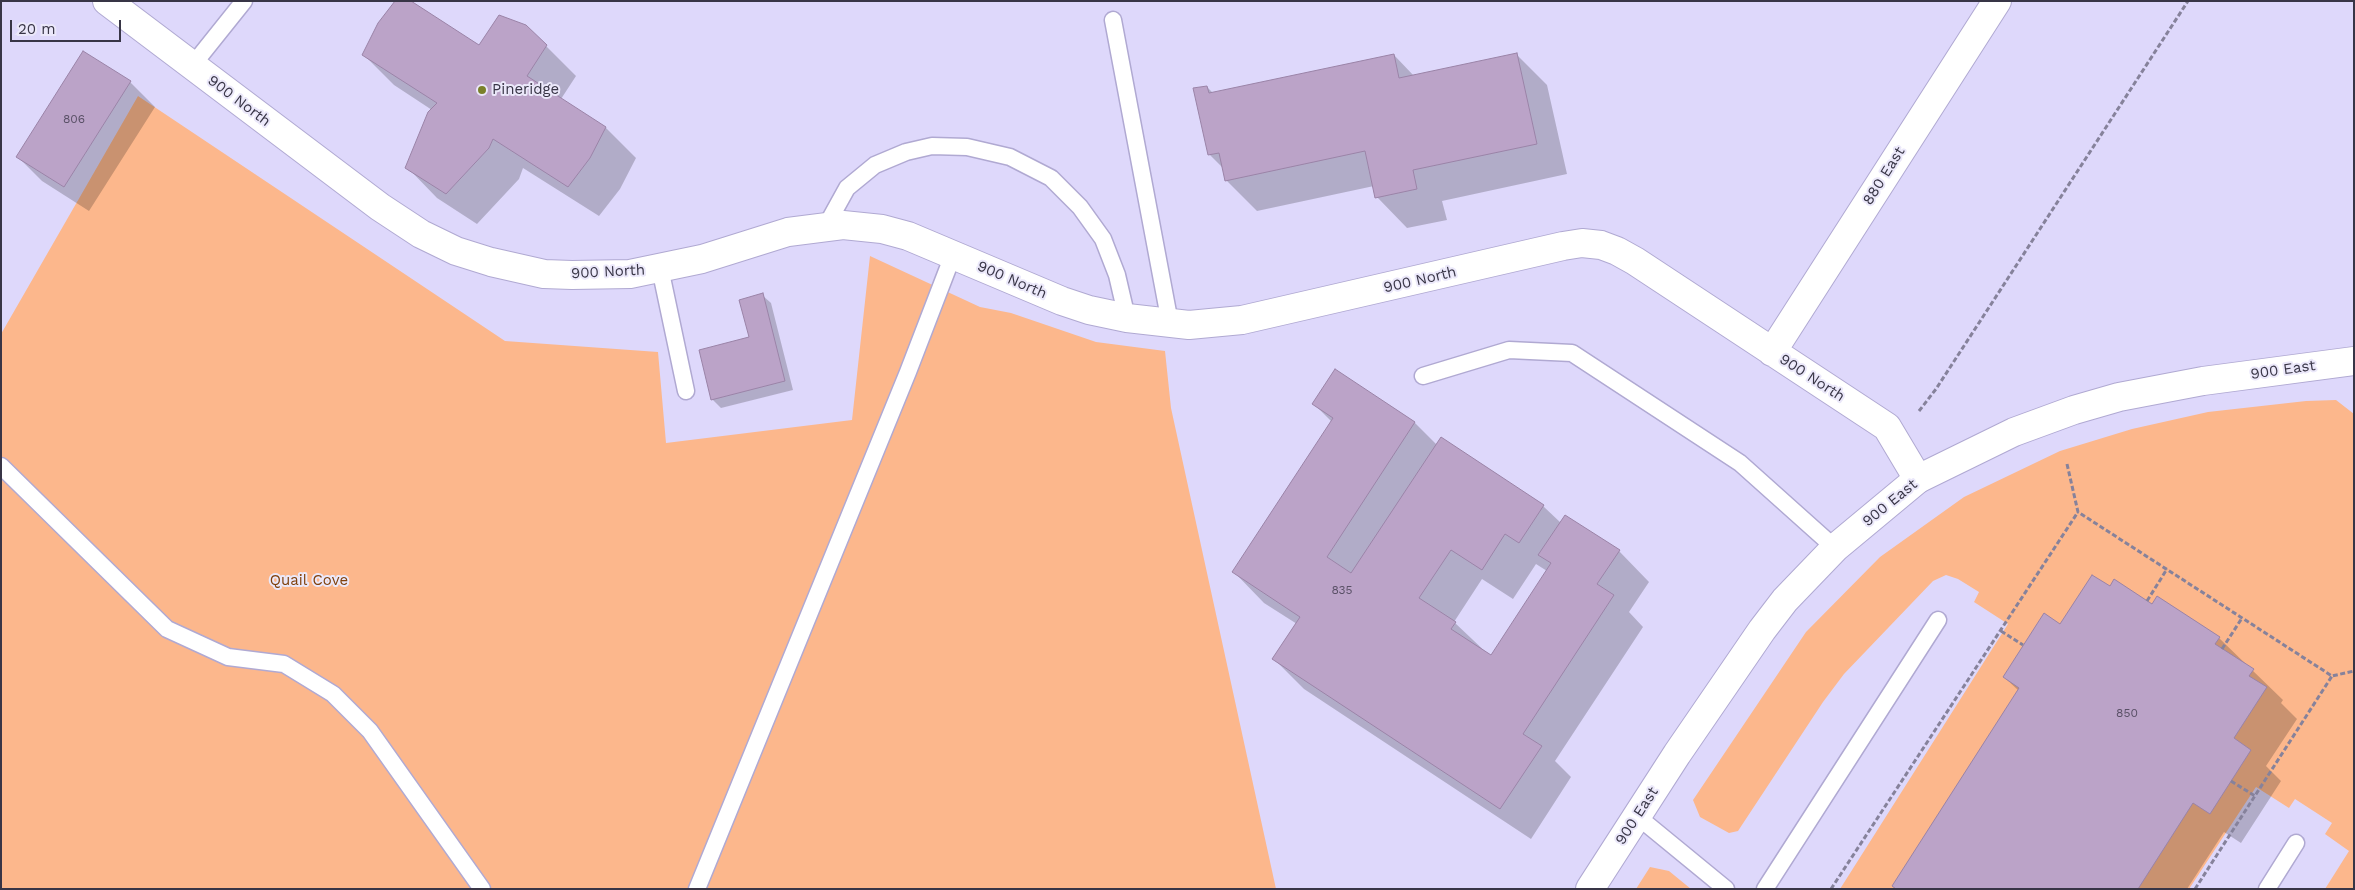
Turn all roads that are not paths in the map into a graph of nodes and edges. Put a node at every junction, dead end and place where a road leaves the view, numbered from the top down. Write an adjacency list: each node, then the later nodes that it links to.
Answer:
1 (244, 1): 5 (lane)
2 (1997, 1): 11 (street, 880 East)
3 (122, 5): 5 (street, 900 North)
4 (1114, 20): 10 (lane)
5 (192, 66): 8 (street, 900 North)
6 (826, 226): 7 (street, 900 North); 8 (street, 900 North); 9 (lane)
7 (952, 255): 9 (street, 900 North); 22 (lane)
8 (660, 268): 14 (lane)
9 (1127, 318): 10 (street, 900 North)
10 (1170, 323): 11 (street, 900 North)
11 (1772, 352): 16 (street, 900 North)
12 (2354, 361): 16 (street, 900 East)
13 (1423, 376): 17 (lane)
14 (686, 391)
15 (1, 466): 21 (lane)
16 (1918, 479): 17 (street, 900 East)
17 (1835, 548): 19 (street, 900 East)
18 (1938, 620): 25 (lane)
19 (1637, 816): 23 (street, 900 East); 24 (lane)
20 (2296, 843): 26 (lane)
21 (482, 889)
22 (697, 889)
23 (1590, 889)
24 (1726, 889)
25 (1765, 889)
26 (2267, 889)

